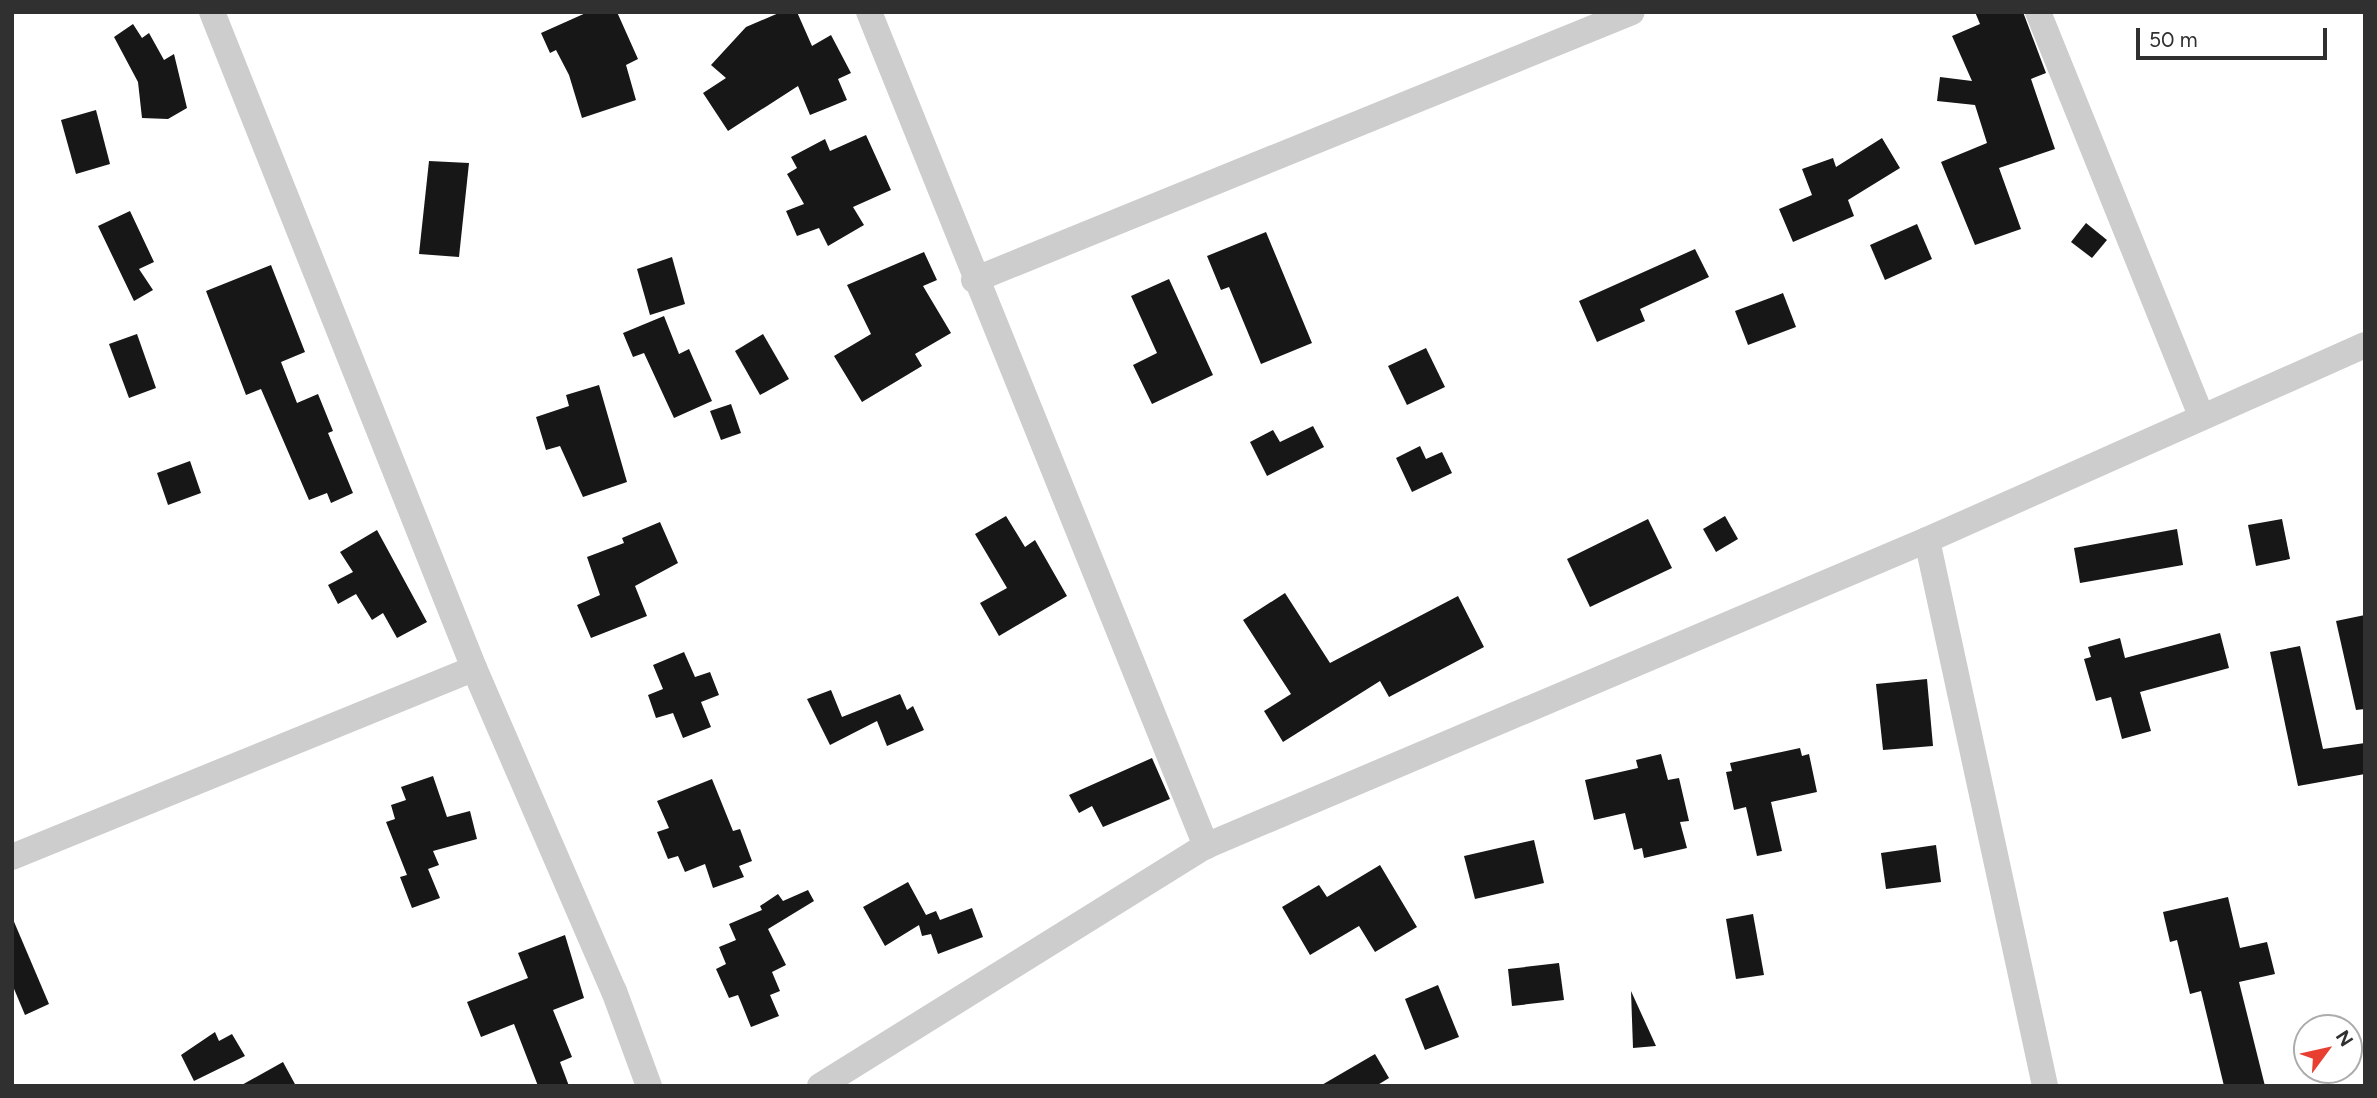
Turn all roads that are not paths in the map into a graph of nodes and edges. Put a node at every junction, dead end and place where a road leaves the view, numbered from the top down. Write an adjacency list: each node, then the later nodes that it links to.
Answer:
1 (212, 12): 9 (street)
2 (869, 12): 5 (street)
3 (1632, 12): 5 (street)
4 (2038, 12): 7 (street)
5 (974, 280): 10 (street)
6 (2365, 345): 7 (street)
7 (2202, 417): 8 (street)
8 (1927, 540): 10 (street); 14 (street)
9 (474, 668): 11 (street); 12 (street)
10 (1206, 846): 13 (street)
11 (12, 858)
12 (649, 1086)
13 (820, 1086)
14 (2045, 1086)

